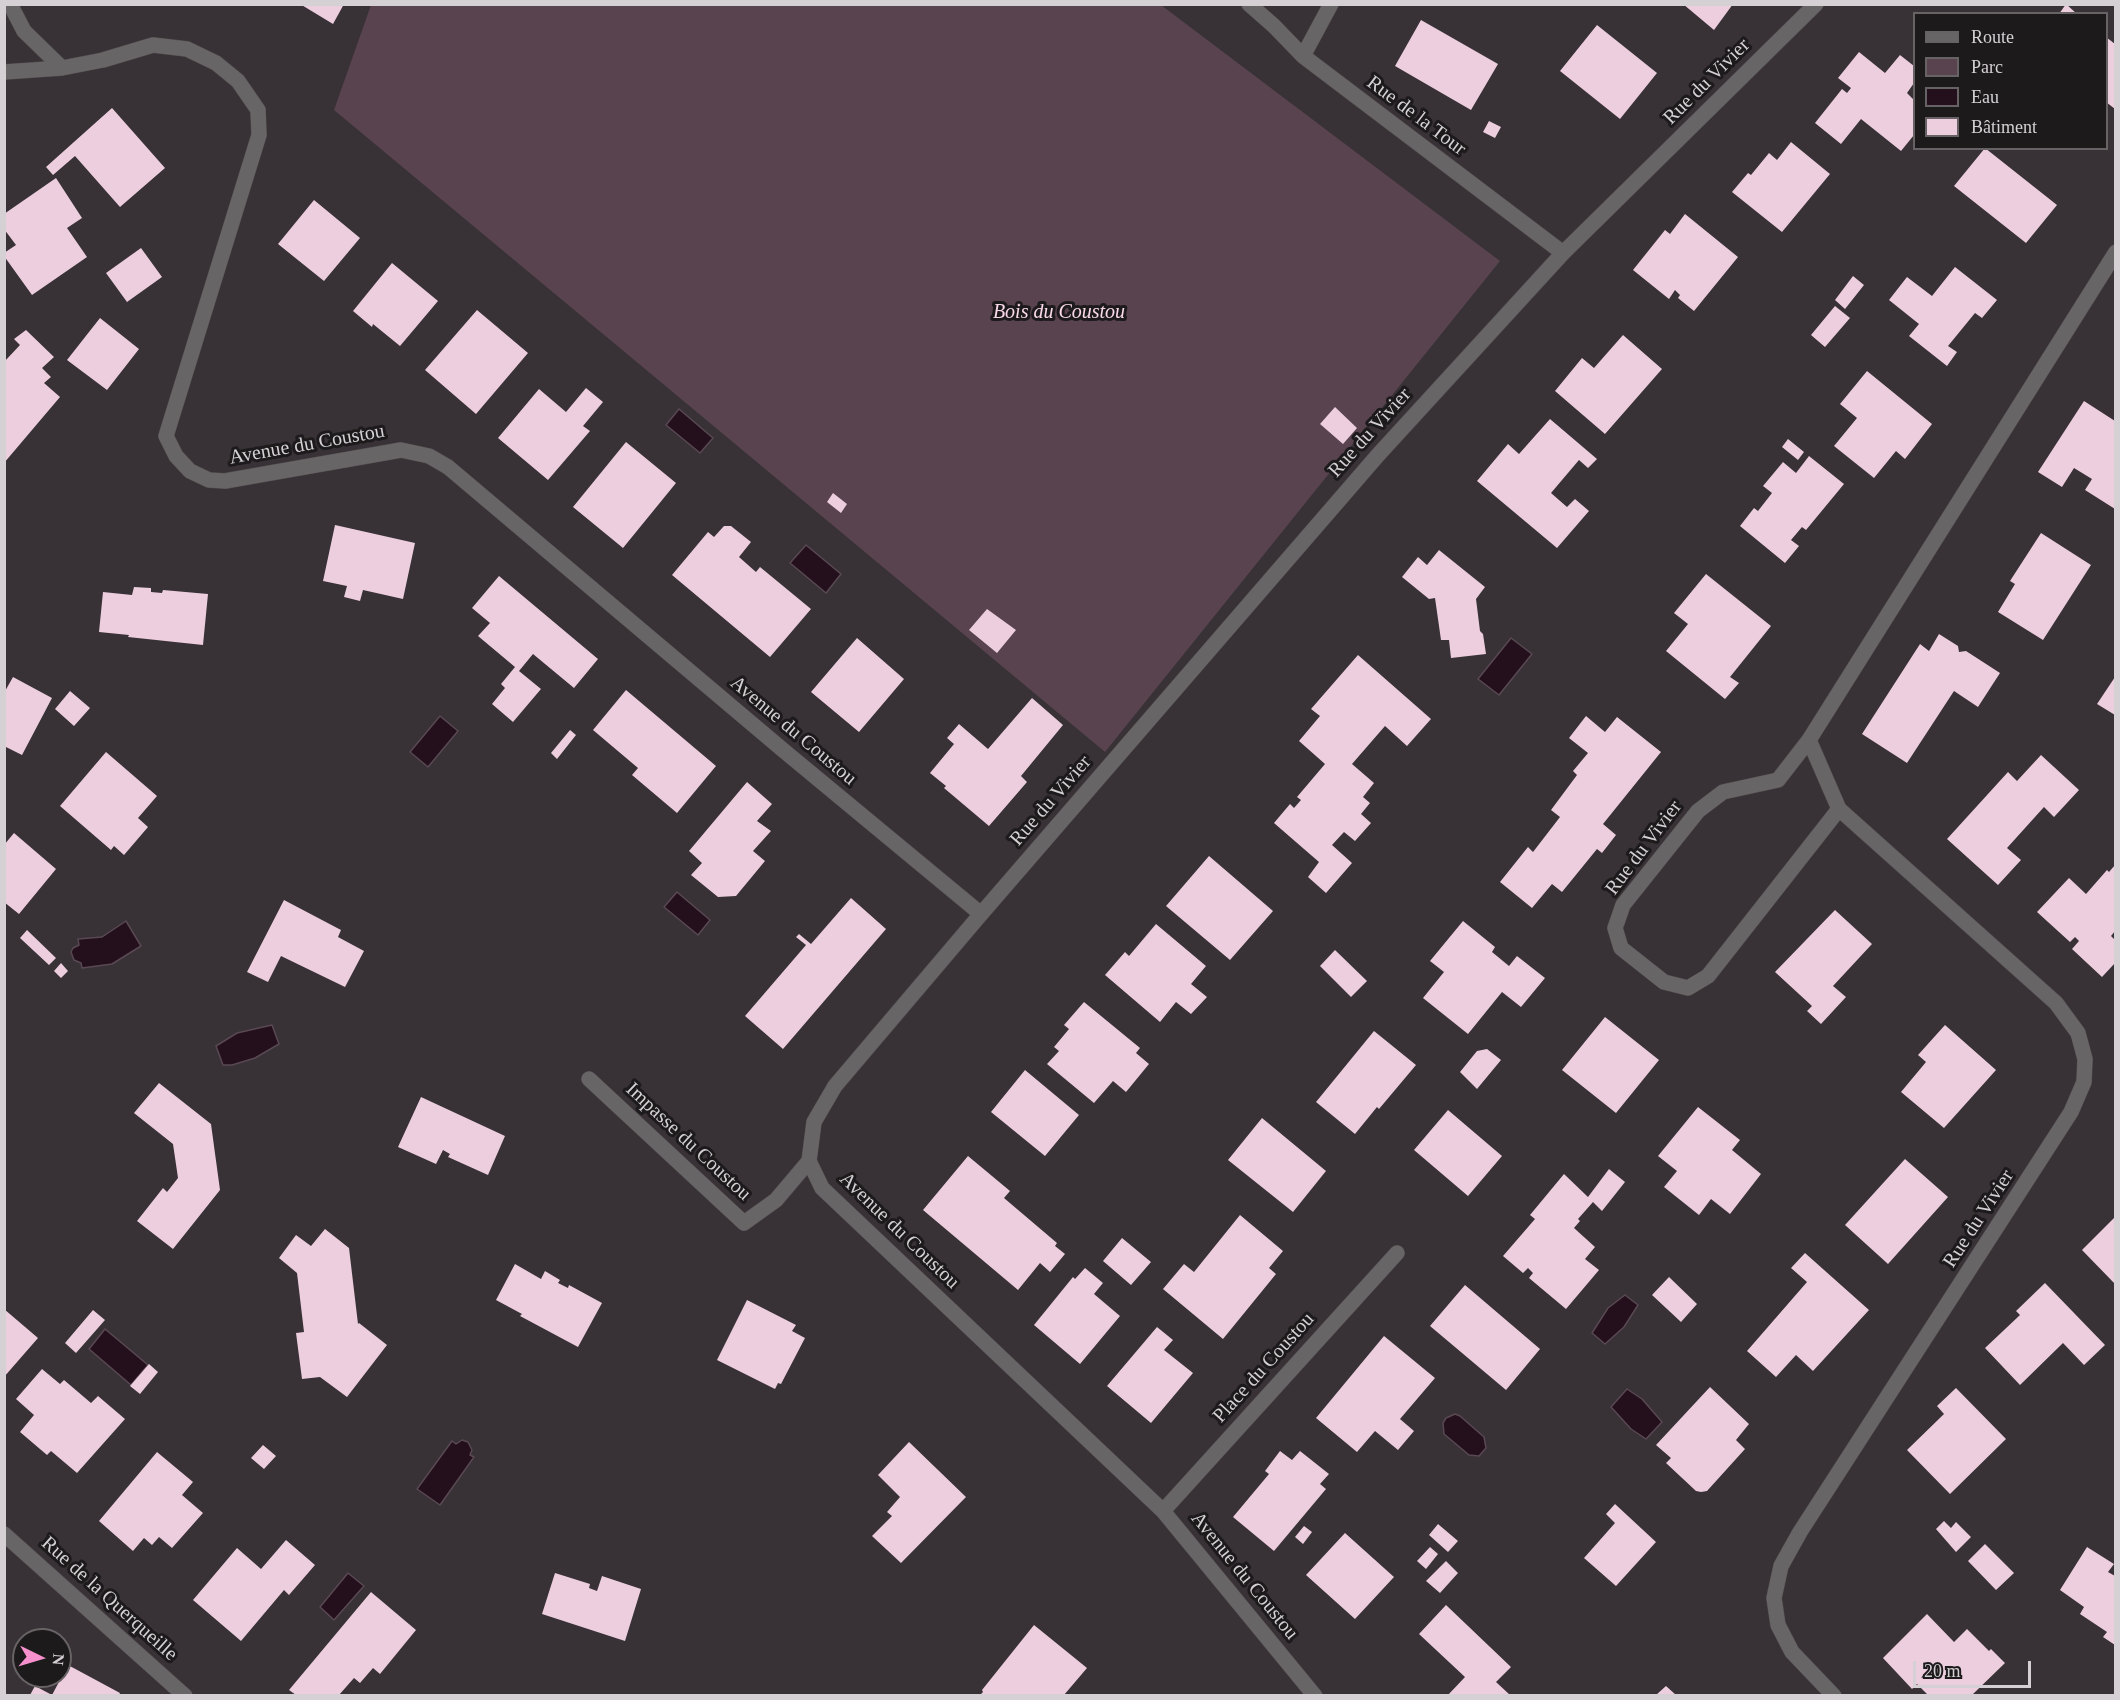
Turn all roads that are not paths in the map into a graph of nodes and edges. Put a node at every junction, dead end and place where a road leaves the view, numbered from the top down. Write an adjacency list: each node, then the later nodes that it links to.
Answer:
1 (10, 4): 6 (street)
2 (1249, 4): 5 (street, Rue de la Tour)
3 (1330, 4): 5 (street)
4 (1816, 4): 9 (street, Rue du Vivier)
5 (1303, 56): 9 (street, Rue de la Tour)
6 (62, 68): 7 (street); 12 (street, Avenue du Coustou)
7 (4, 72)
8 (2115, 252): 10 (street, Rue du Vivier)
9 (1563, 253): 12 (street, Rue du Vivier)
10 (1809, 740): 11 (street, Rue du Vivier); 11 (street, Rue du Vivier)
11 (1839, 810): 20 (street, Rue du Vivier)
12 (981, 914): 14 (street)
13 (589, 1079): 14 (street, Impasse du Coustou)
14 (809, 1161): 16 (street, Avenue du Coustou)
15 (1397, 1253): 16 (street, Place du Coustou)
16 (1163, 1511): 19 (street, Avenue du Coustou)
17 (4, 1534): 18 (street, Rue de la Querqueille)
18 (185, 1695)
19 (1315, 1695)
20 (1834, 1695)

